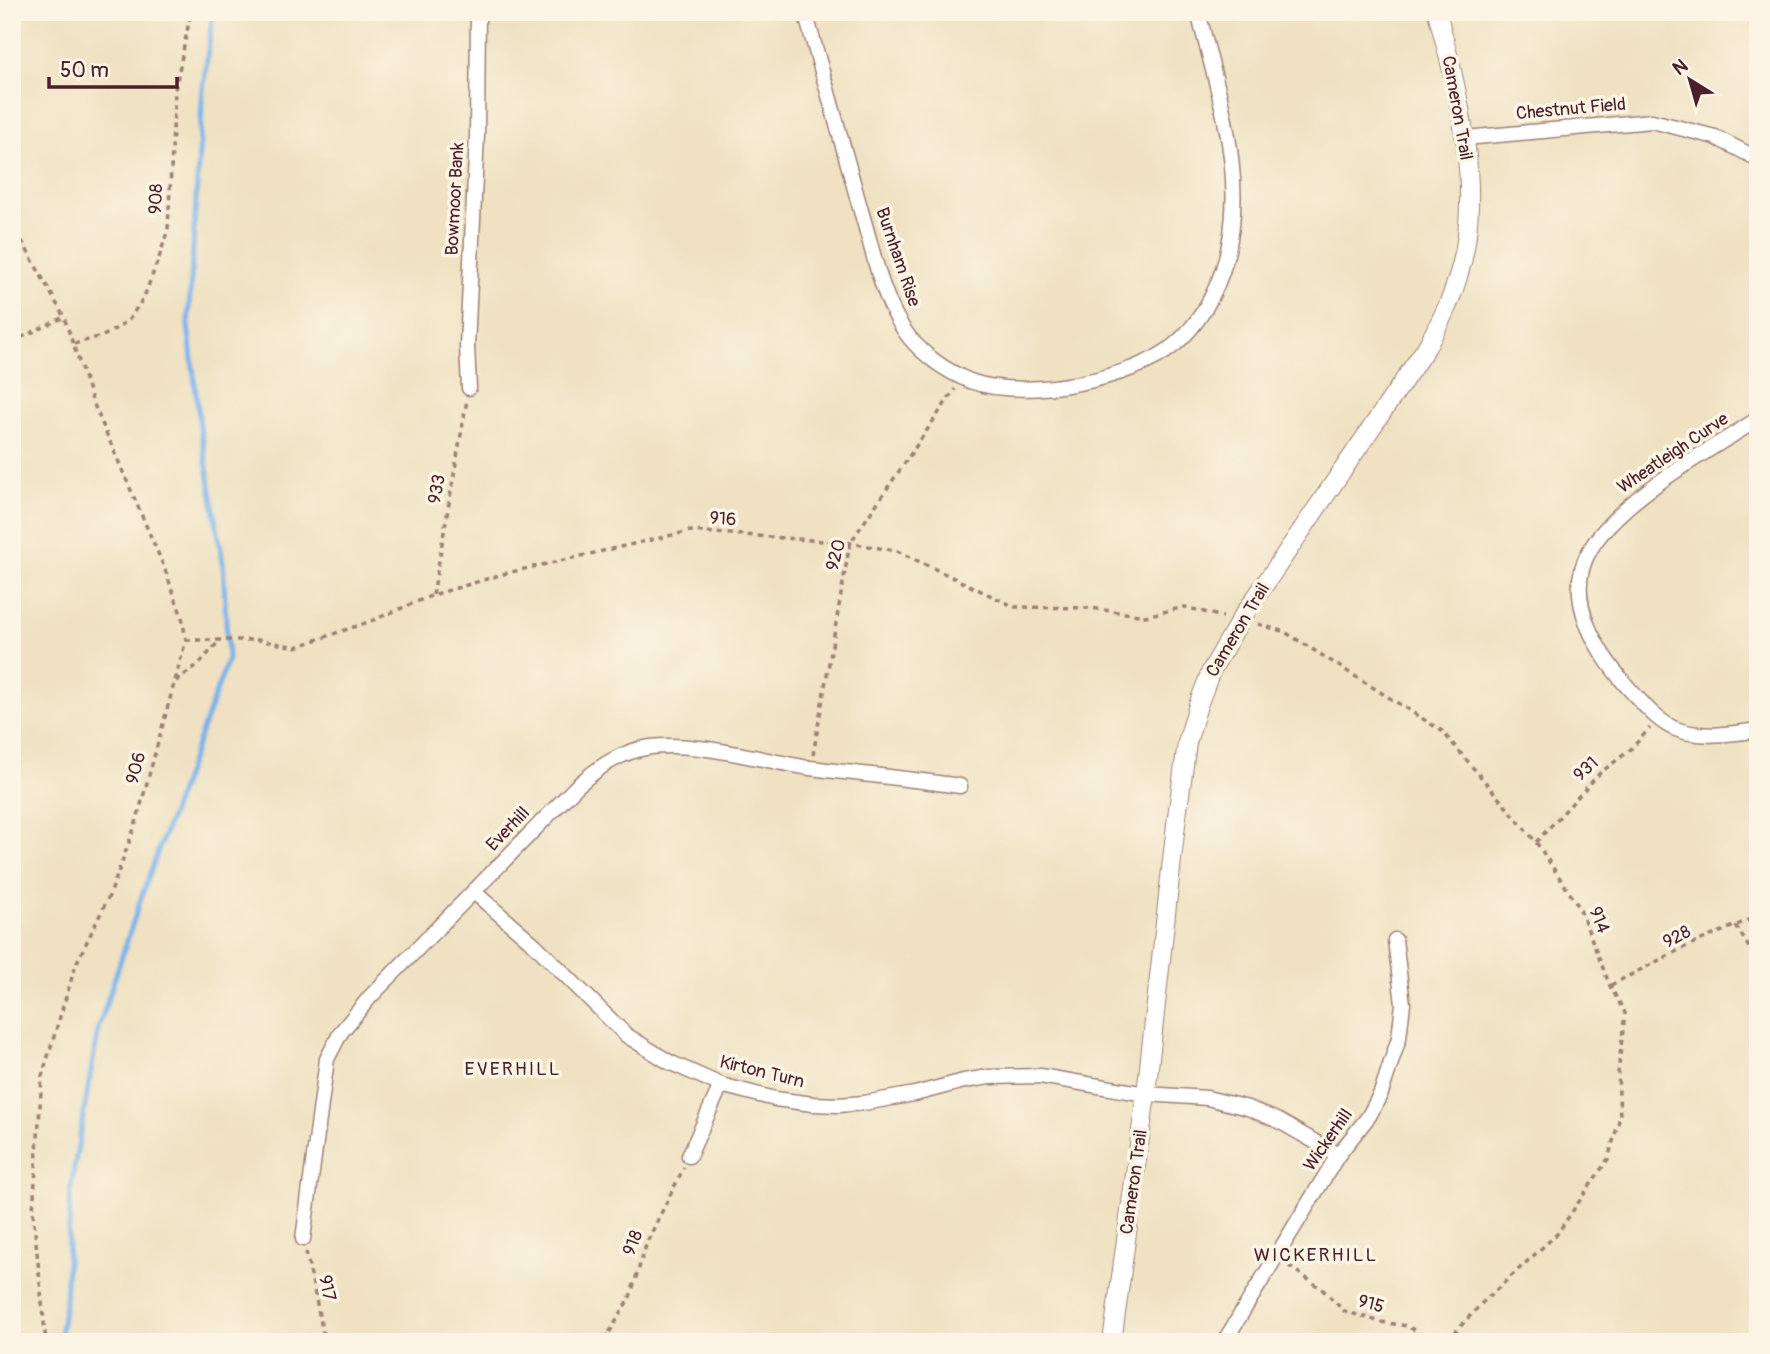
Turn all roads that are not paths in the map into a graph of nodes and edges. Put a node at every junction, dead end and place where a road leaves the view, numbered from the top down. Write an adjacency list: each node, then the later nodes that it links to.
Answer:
1 (478, 12): 7 (street, Bowmoor Bank)
2 (805, 12): 3 (street, Burnham Rise)
3 (1198, 12)
4 (1437, 12): 5 (street, Cameron Trail)
5 (1465, 138): 6 (street, Chestnut Field); 14 (street, Cameron Trail)
6 (1758, 159)
7 (469, 388)
8 (1758, 419): 9 (street, Wheatleigh Curve)
9 (1758, 730)
10 (960, 786): 11 (street, Everhill)
11 (474, 891): 13 (street, Kirton Turn); 17 (street, Everhill)
12 (1395, 940): 15 (street, Wickerhill)
13 (721, 1085): 14 (street, Kirton Turn); 16 (street)
14 (1146, 1094): 15 (street, Kirton Turn); 18 (street, Cameron Trail)
15 (1338, 1155): 19 (street, Wickerhill)
16 (690, 1156)
17 (303, 1239)
18 (1112, 1342)
19 (1224, 1342)

